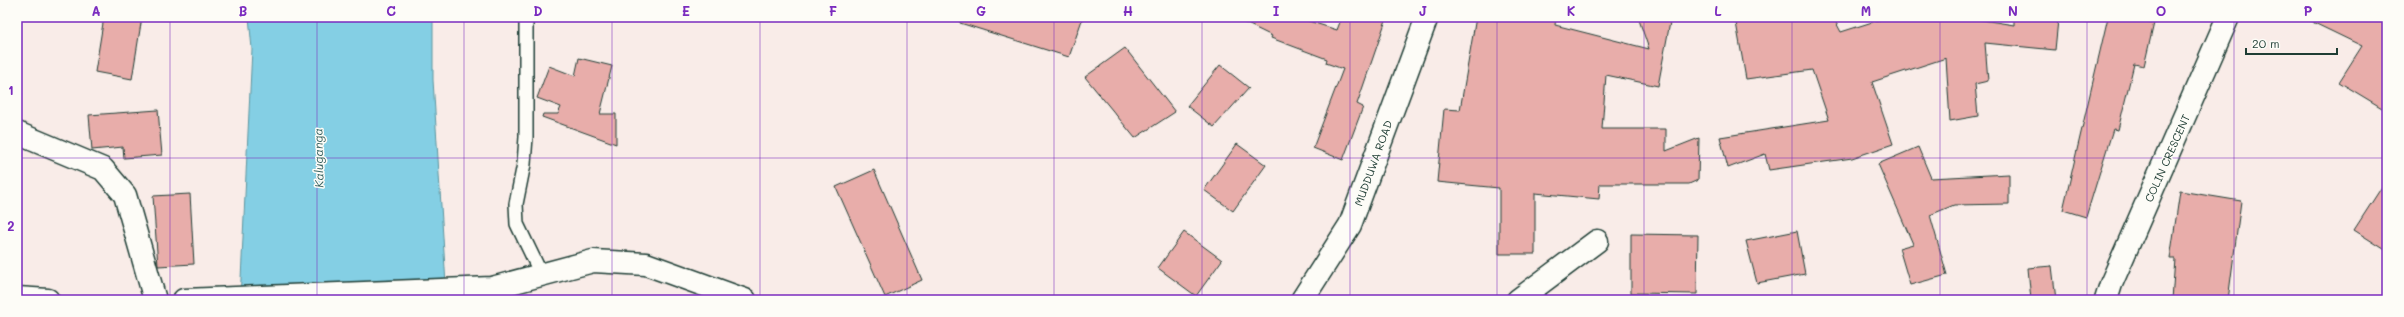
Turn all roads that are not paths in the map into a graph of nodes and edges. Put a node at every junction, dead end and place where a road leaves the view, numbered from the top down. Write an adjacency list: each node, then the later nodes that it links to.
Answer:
1 (526, 17): 6 (lane)
2 (1427, 17): 12 (street, MUDDUWA ROAD)
3 (2228, 17): 14 (street, COLIN CRESCENT)
4 (17, 133): 9 (street)
5 (1597, 241): 13 (street)
6 (542, 276): 10 (street); 11 (street)
7 (17, 298): 8 (street)
8 (48, 300)
9 (155, 300)
10 (184, 300)
11 (745, 300)
12 (1302, 300)
13 (1518, 300)
14 (2106, 300)

